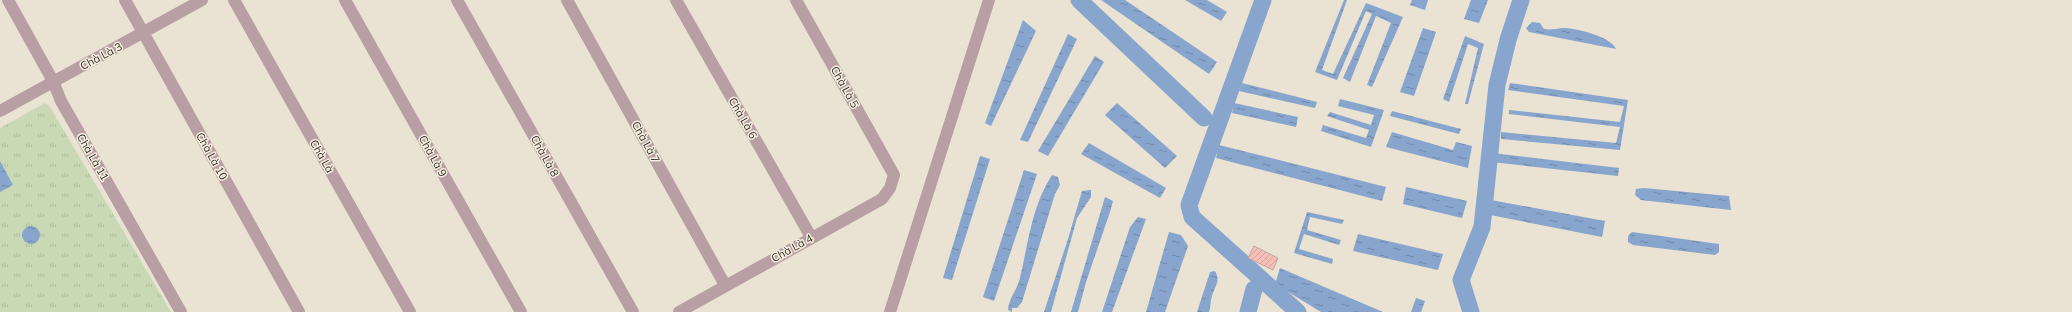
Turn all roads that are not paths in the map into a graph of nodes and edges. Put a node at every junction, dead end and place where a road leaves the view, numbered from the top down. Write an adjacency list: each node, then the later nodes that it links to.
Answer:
1 (8, 0): 12 (street, Chà Là 11)
2 (125, 0): 11 (street, Chà Là 10)
3 (202, 0): 11 (street, Chà Là 3)
4 (234, 0): 19 (street, Chà Là)
5 (345, 0): 20 (street, Chà Là 9)
6 (457, 0): 21 (street, Chà Là 8)
7 (567, 0): 16 (street, Chà Là 7)
8 (676, 0): 15 (street, Chà Là 6)
9 (796, 0): 14 (street, Chà Là 5)
10 (989, 0): 23 (street)
11 (144, 33): 12 (street, Chà Là 3); 18 (street, Chà Là 10)
12 (53, 81): 13 (street, Chà Là 3); 17 (street, Chà Là 11)
13 (0, 111)
14 (894, 175): 15 (street, Chà Là 4)
15 (811, 237): 16 (street, Chà Là 4)
16 (725, 285): 22 (street, Chà Là 4)
17 (181, 312)
18 (299, 312)
19 (410, 312)
20 (521, 312)
21 (633, 312)
22 (679, 312)
23 (890, 312)

